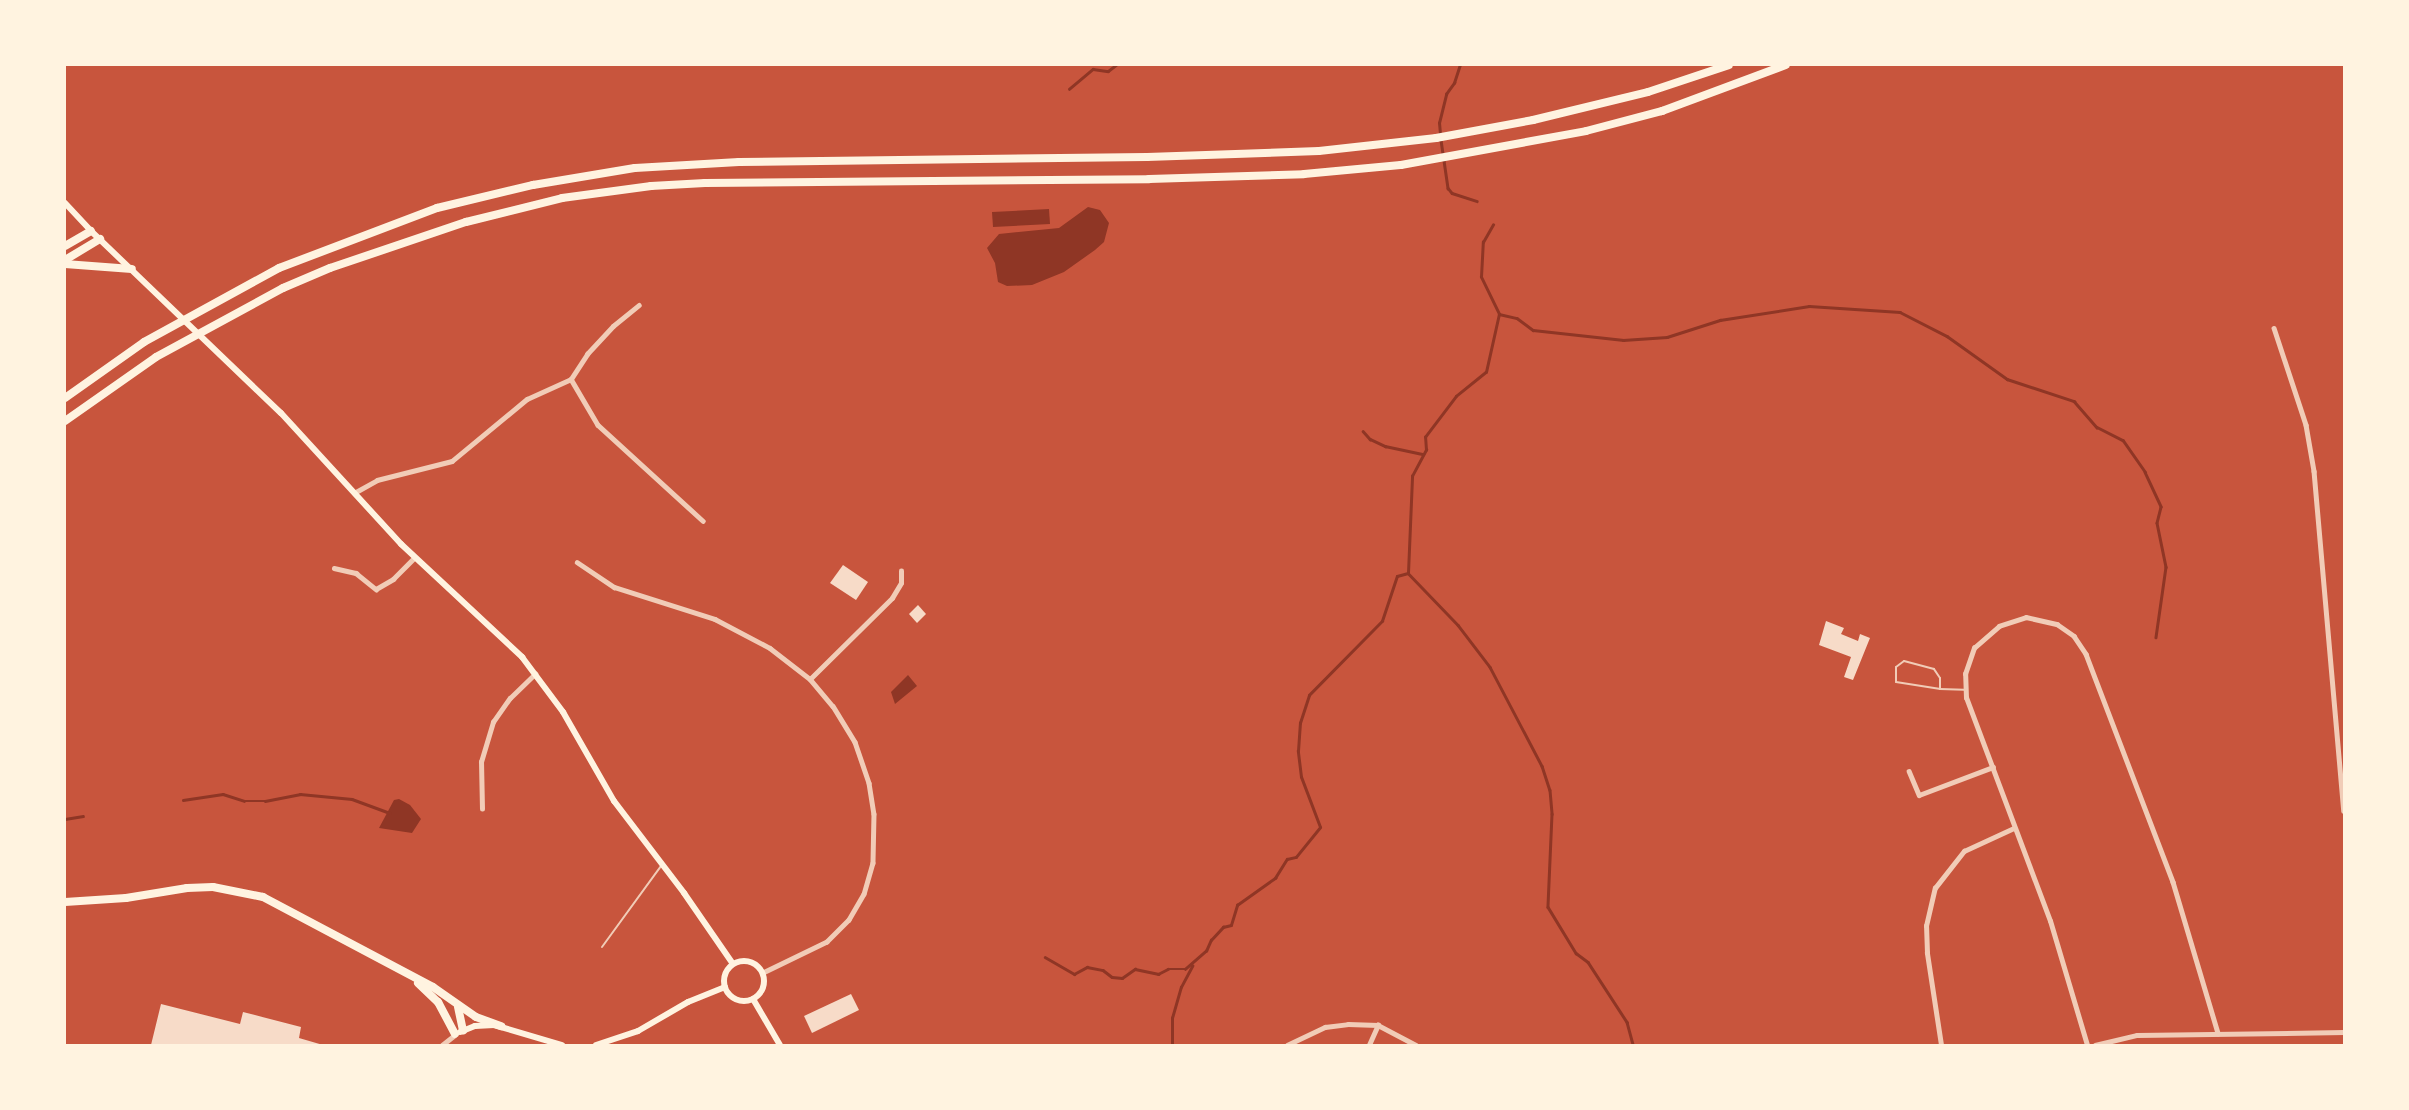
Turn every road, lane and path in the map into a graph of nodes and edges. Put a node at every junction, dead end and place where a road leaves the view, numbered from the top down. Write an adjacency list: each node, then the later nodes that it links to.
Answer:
1 (1729, 65): 12 (highway)
2 (1786, 65): 13 (highway)
3 (65, 203): 4 (main road)
4 (91, 231): 5 (main road); 6 (highway)
5 (100, 239): 7 (highway); 8 (main road)
6 (65, 246)
7 (65, 262): 8 (highway)
8 (132, 269): 14 (main road)
9 (639, 305): 11 (street)
10 (2274, 328): 27 (street)
11 (571, 379): 14 (street); 15 (street)
12 (65, 398)
13 (65, 421)
14 (354, 493): 16 (main road)
15 (703, 521)
16 (414, 558): 18 (street); 20 (main road)
17 (577, 562): 21 (street)
18 (334, 568)
19 (901, 571): 21 (street)
20 (536, 674): 26 (street); 29 (main road)
21 (810, 679): 34 (street)
22 (1940, 689): 22 (lane); 23 (lane)
23 (1965, 690): 24 (street); 42 (street)
24 (1993, 767): 25 (street); 28 (street)
25 (1909, 771)
26 (482, 809)
27 (2344, 811)
28 (2014, 828): 50 (street); 51 (street)
29 (662, 865): 31 (lane); 32 (main road)
30 (65, 902): 33 (highway)
31 (602, 947)
32 (733, 964): 34 (main road); 35 (main road)
33 (402, 971): 37 (highway); 40 (highway)
34 (762, 973): 36 (main road)
35 (725, 987): 36 (main road); 45 (main road)
36 (753, 999): 46 (main road)
37 (454, 1002): 38 (highway); 40 (highway)
38 (500, 1026): 40 (main road); 44 (main road)
39 (1378, 1026): 47 (street); 48 (street); 49 (street)
40 (459, 1032): 43 (street)
41 (2344, 1032): 42 (street)
42 (2218, 1033): 52 (street)
43 (442, 1045)
44 (562, 1045)
45 (596, 1045)
46 (780, 1045)
47 (1287, 1045)
48 (1369, 1045)
49 (1416, 1045)
50 (1941, 1045)
51 (2087, 1045)
52 (2095, 1045)

